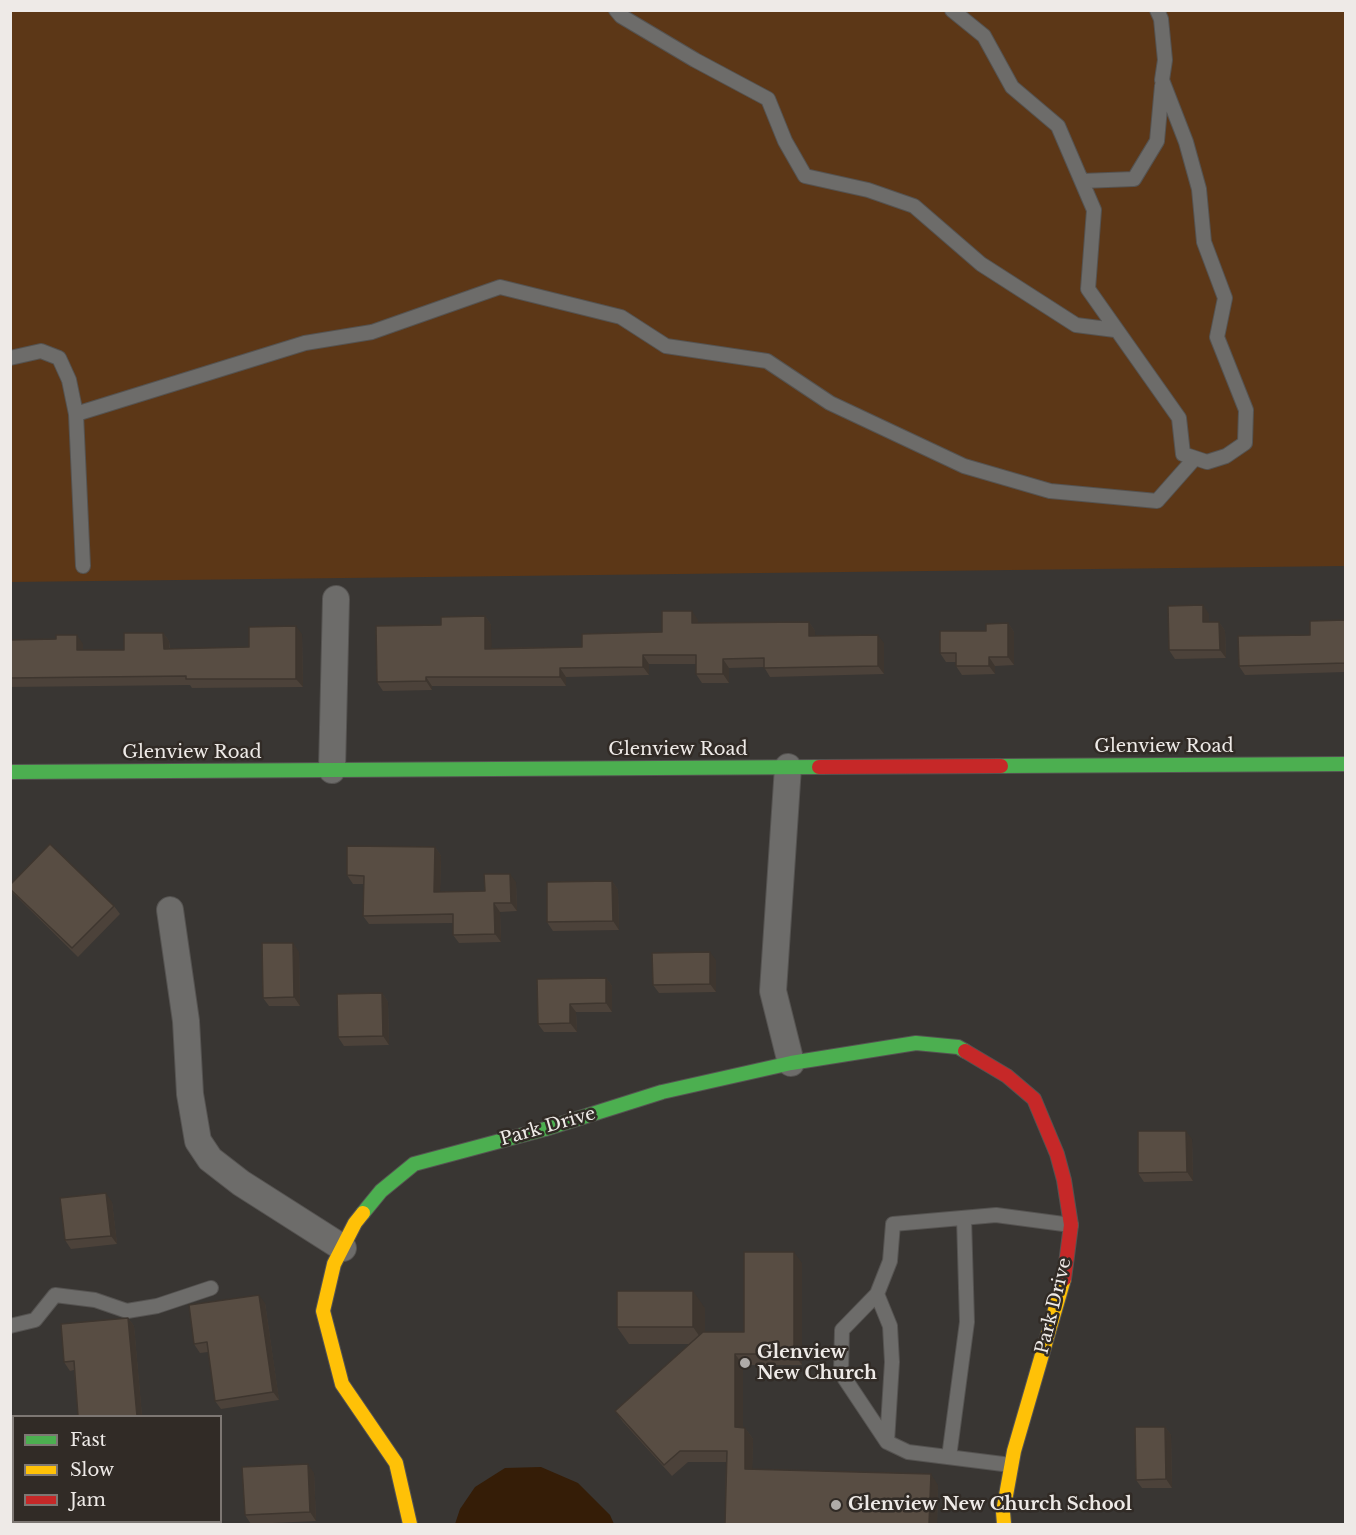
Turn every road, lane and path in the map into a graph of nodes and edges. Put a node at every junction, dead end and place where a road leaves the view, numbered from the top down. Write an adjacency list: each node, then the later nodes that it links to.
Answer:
1 (616, 10): 6 (lane)
2 (952, 10): 5 (lane)
3 (1157, 10): 4 (lane)
4 (1162, 81): 5 (lane); 9 (lane)
5 (1082, 182): 6 (lane)
6 (1115, 330): 9 (lane)
7 (10, 358): 8 (lane)
8 (76, 414): 9 (lane); 10 (lane)
9 (1195, 458)
10 (83, 566)
11 (336, 599): 14 (street)
12 (1346, 764): 13 (street, Glenview Road)
13 (788, 767): 14 (street, Glenview Road); 17 (street)
14 (332, 770): 15 (street, Glenview Road)
15 (10, 772)
16 (170, 910): 20 (street)
17 (791, 1062): 19 (street, Park Drive); 20 (street, Park Drive)
18 (964, 1218): 19 (lane); 22 (lane); 25 (lane)
19 (1071, 1225): 26 (street, Park Drive)
20 (343, 1248): 27 (street, Park Drive)
21 (211, 1288): 23 (lane)
22 (877, 1294): 24 (lane); 24 (lane)
23 (10, 1326)
24 (887, 1442): 25 (lane)
25 (949, 1457): 26 (lane)
26 (1011, 1465): 28 (street, Park Drive)
27 (410, 1524)
28 (1004, 1524)

